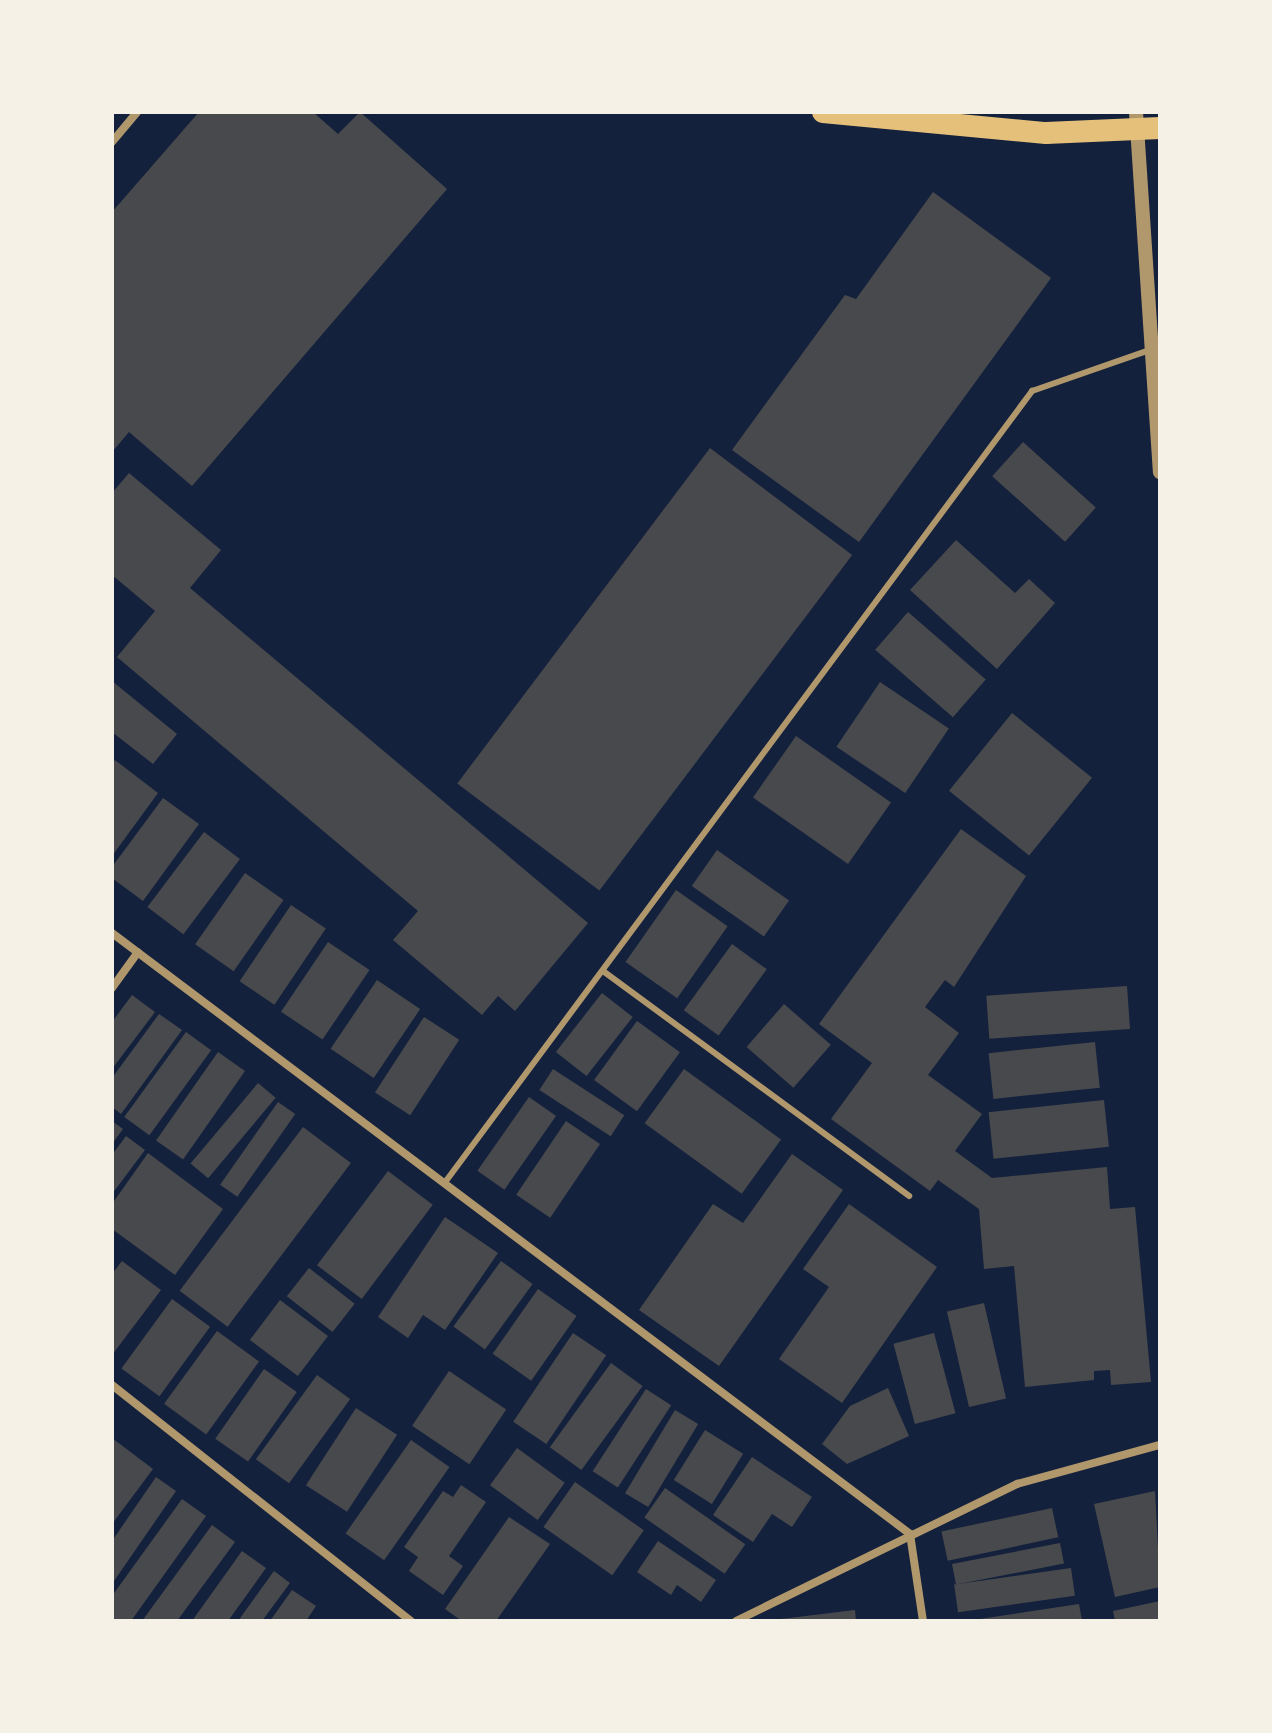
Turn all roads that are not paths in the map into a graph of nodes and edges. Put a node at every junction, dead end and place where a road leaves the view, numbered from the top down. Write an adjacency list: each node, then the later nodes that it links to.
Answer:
1 (137, 112): 5 (street)
2 (823, 112): 3 (highway)
3 (1136, 120): 4 (highway); 6 (street)
4 (1160, 128)
5 (112, 142)
6 (1150, 350): 7 (street); 10 (lane)
7 (1160, 472)
8 (112, 933): 9 (street)
9 (138, 952): 11 (street); 12 (street)
10 (603, 971): 12 (lane); 13 (lane)
11 (112, 988)
12 (446, 1181): 16 (street)
13 (909, 1196)
14 (112, 1385): 17 (street)
15 (1160, 1445): 16 (street)
16 (910, 1534): 18 (street); 19 (street)
17 (411, 1621)
18 (736, 1621)
19 (923, 1621)

